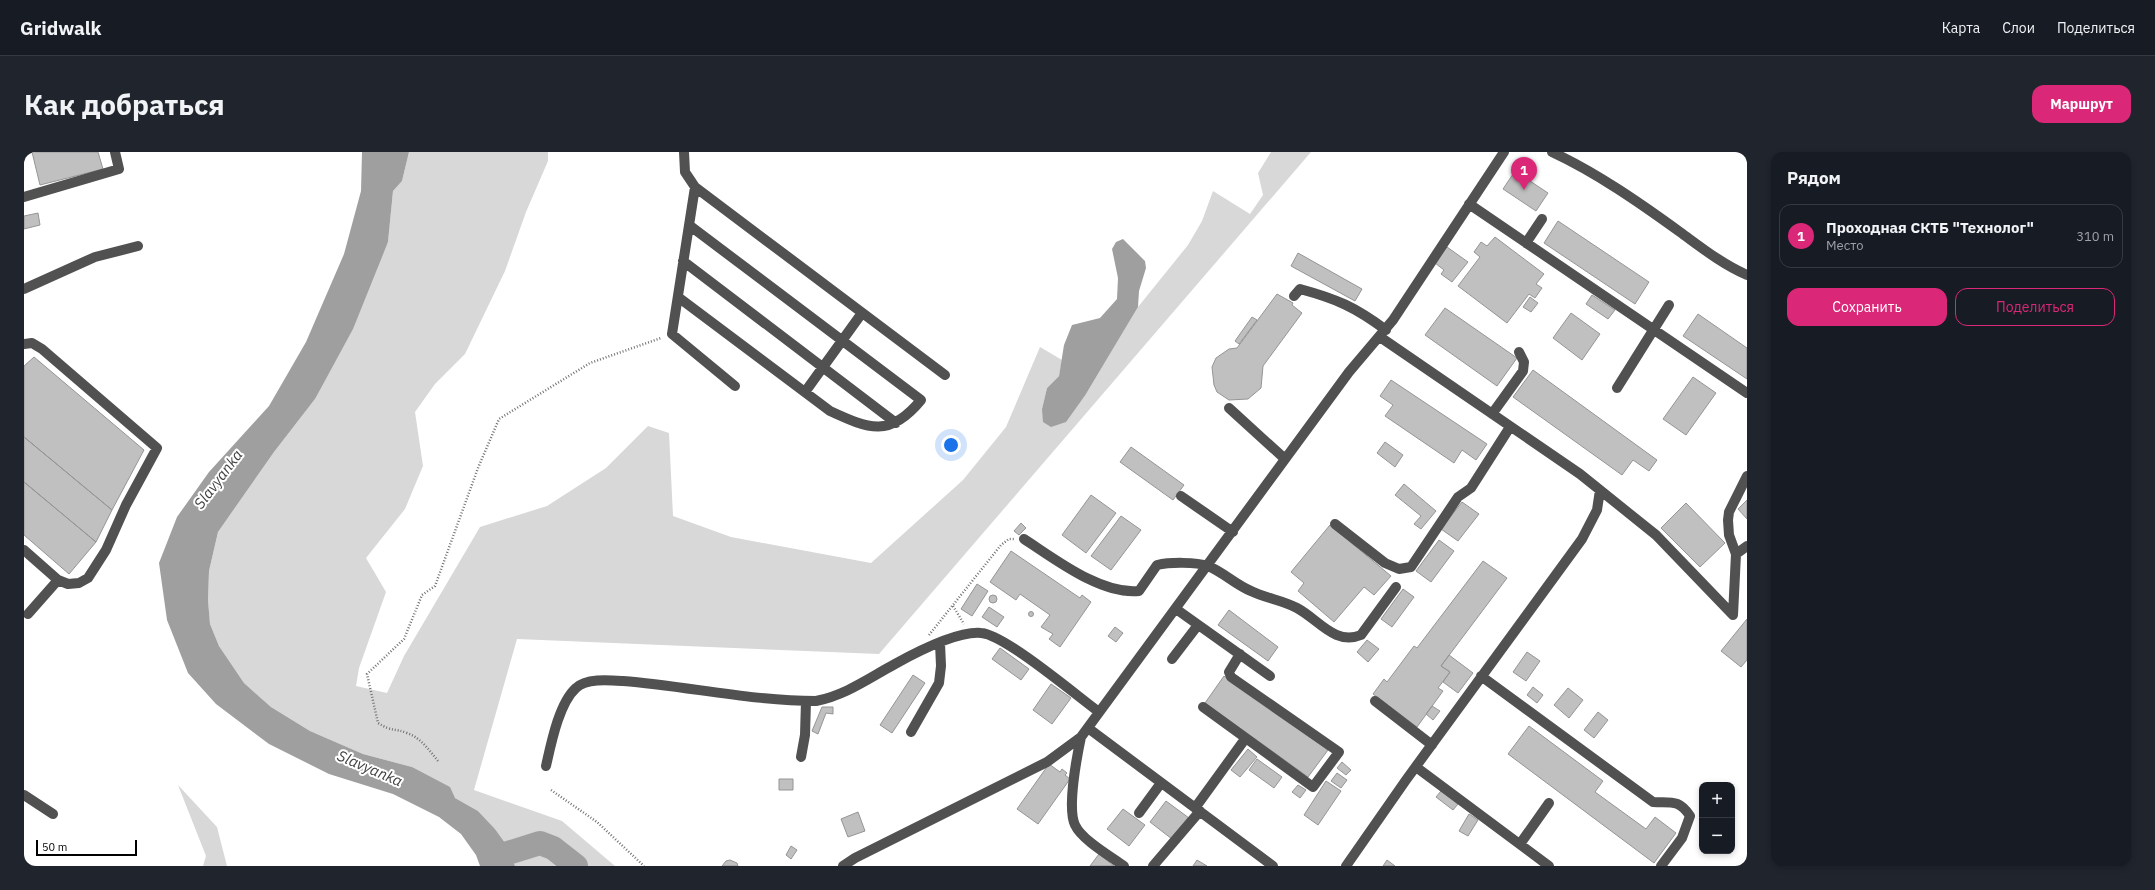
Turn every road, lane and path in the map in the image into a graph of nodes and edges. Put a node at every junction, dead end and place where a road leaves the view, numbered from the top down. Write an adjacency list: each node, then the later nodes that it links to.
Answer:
1 (115, 152): 6 (lane)
2 (1504, 152): 7 (lane)
3 (1552, 152): 13 (lane)
4 (684, 153): 5 (lane)
5 (695, 187): 9 (lane); 18 (lane)
6 (24, 197)
7 (1469, 204): 10 (lane); 20 (lane)
8 (1542, 219): 10 (lane)
9 (689, 225): 12 (lane); 22 (lane)
10 (1526, 243): 19 (lane)
11 (138, 246): 14 (lane)
12 (683, 261): 16 (lane); 25 (lane)
13 (1747, 275)
14 (24, 289)
15 (1294, 296): 20 (lane)
16 (678, 297): 21 (lane); 29 (lane)
17 (1669, 305): 19 (lane)
18 (862, 313): 22 (lane); 26 (lane)
19 (1654, 330): 28 (lane); 30 (lane)
20 (1383, 333): 32 (lane); 35 (lane)
21 (672, 334): 27 (lane); 69 (path)
22 (842, 340): 25 (lane); 33 (lane)
23 (24, 344): 46 (lane)
24 (1519, 352): 32 (lane)
25 (823, 367): 29 (lane); 33 (lane)
26 (945, 375)
27 (735, 386)
28 (1617, 388)
29 (805, 392): 33 (lane)
30 (1747, 393)
31 (1229, 408): 35 (lane)
32 (1492, 414): 34 (lane)
33 (896, 423)
34 (1510, 426): 37 (lane); 39 (lane)
35 (1285, 459): 40 (lane)
36 (1747, 476): 44 (lane)
37 (1600, 490): 44 (lane); 58 (lane)
38 (1181, 496): 40 (lane)
39 (1335, 524)
40 (1233, 532): 45 (lane)
41 (1024, 540): 45 (lane); 48 (path)
42 (1747, 546): 44 (lane)
43 (24, 550): 46 (lane)
44 (1736, 554)
45 (1208, 566): 47 (lane); 49 (lane)
46 (58, 580): 50 (lane)
47 (1396, 587)
48 (953, 606): 52 (path); 54 (path)
49 (1176, 609): 51 (lane); 62 (lane)
50 (28, 614)
51 (1198, 625): 55 (lane); 56 (lane)
52 (968, 634): 53 (lane); 62 (lane)
53 (940, 643): 54 (lane); 64 (lane)
54 (924, 648): 59 (lane)
55 (1240, 654): 57 (lane); 66 (lane)
56 (1172, 659)
57 (1270, 676)
58 (1481, 676): 67 (lane); 87 (lane)
59 (806, 701): 68 (lane); 70 (lane)
60 (1375, 701): 67 (lane)
61 (1203, 707): 66 (lane)
62 (1099, 712): 63 (lane)
63 (1088, 728): 65 (lane); 72 (lane)
64 (911, 732)
65 (1081, 737): 81 (lane); 82 (lane)
66 (1245, 739): 76 (lane)
67 (1432, 745): 71 (lane)
68 (801, 757)
69 (438, 761)
70 (546, 766)
71 (1416, 767): 79 (lane); 85 (lane)
72 (1161, 783): 76 (lane); 77 (lane)
73 (551, 790): 80 (path)
74 (24, 795): 78 (lane)
75 (1549, 803): 79 (lane)
76 (1198, 810): 83 (lane); 84 (lane)
77 (1139, 813)
78 (53, 814)
79 (1520, 844): 86 (lane)
80 (644, 866)
81 (843, 866)
82 (1124, 866)
83 (1154, 866)
84 (1273, 866)
85 (1346, 866)
86 (1549, 866)
87 (1661, 866)

